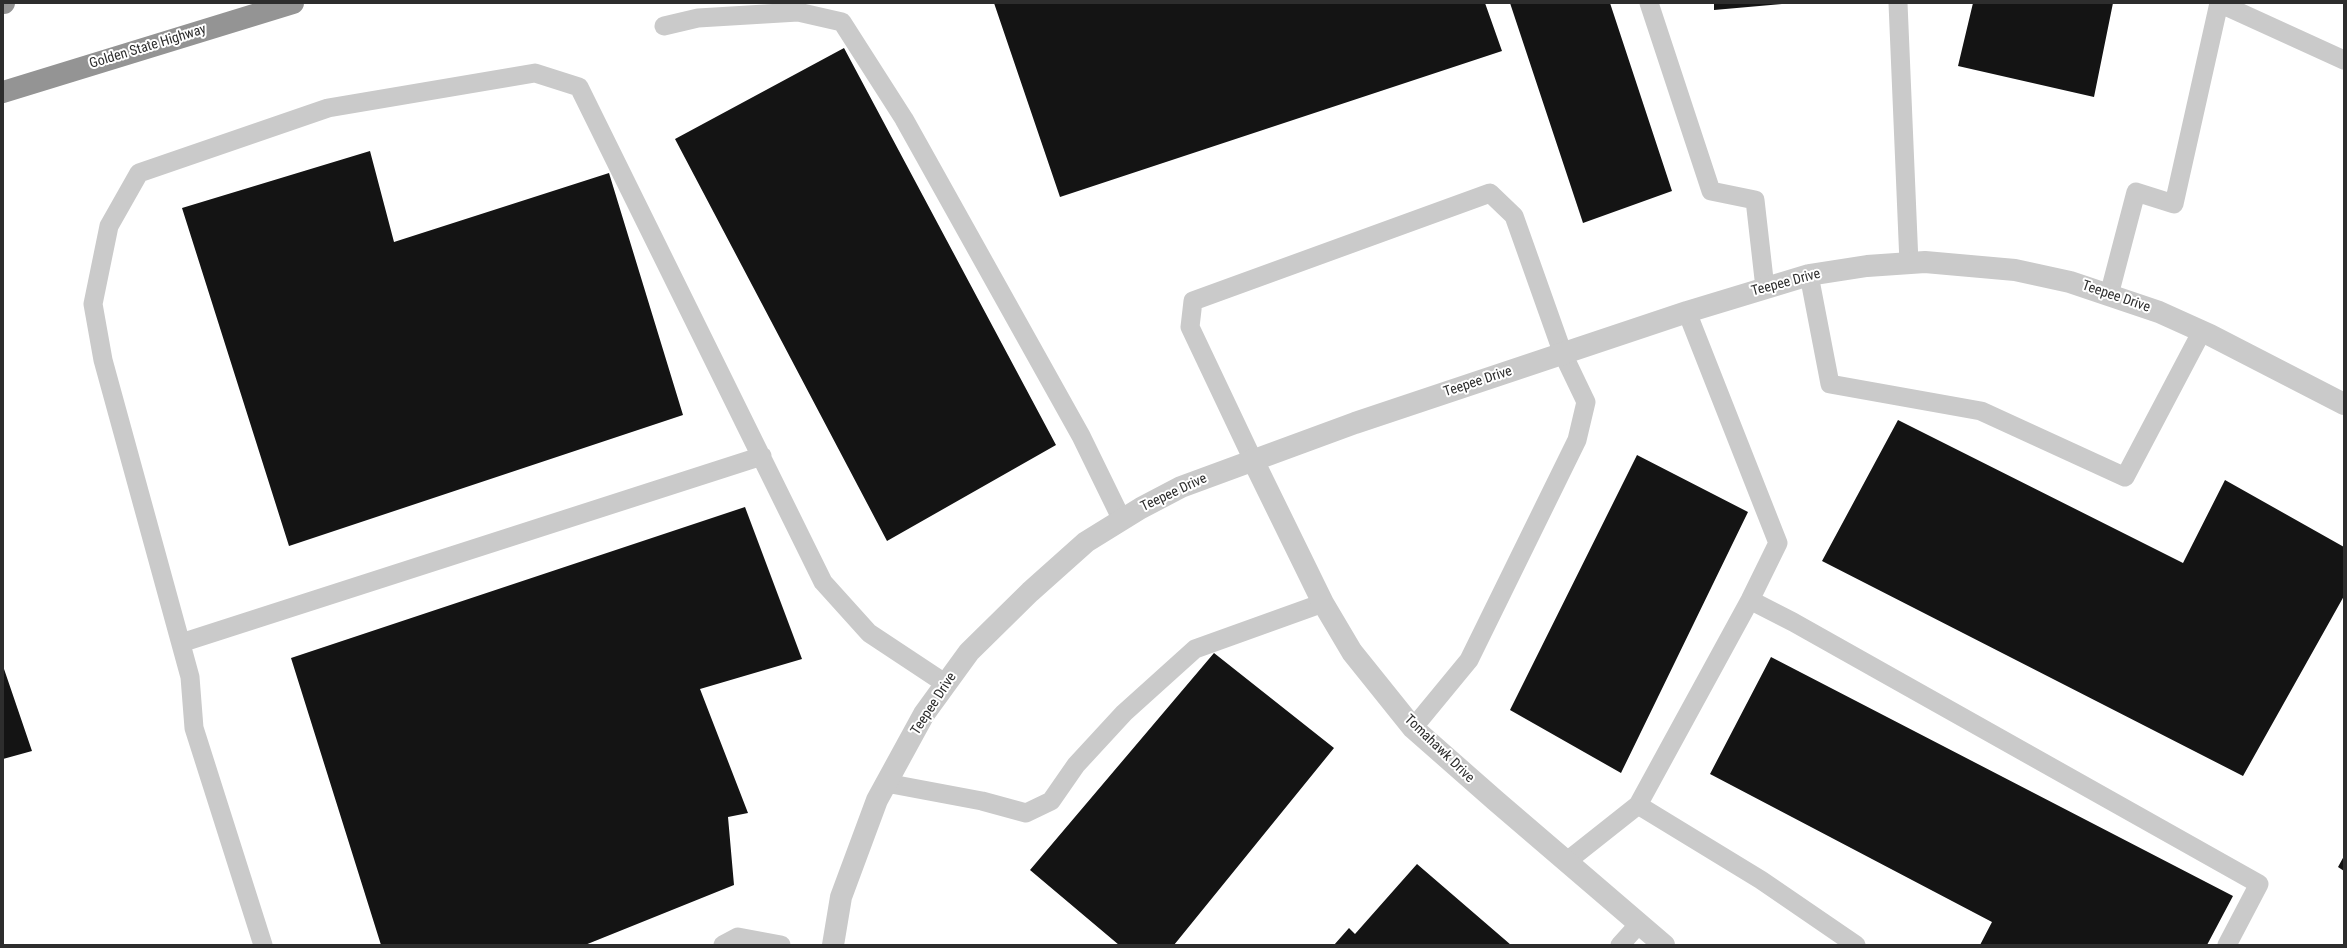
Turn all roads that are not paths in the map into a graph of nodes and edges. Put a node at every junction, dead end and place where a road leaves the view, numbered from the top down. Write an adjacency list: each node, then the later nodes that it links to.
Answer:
1 (294, 3): 6 (highway, Golden State Highway)
2 (1649, 3): 9 (lane)
3 (1898, 3): 7 (lane)
4 (664, 26): 17 (lane)
5 (2344, 60): 10 (lane)
6 (6, 93)
7 (1909, 263): 8 (street, Teepee Drive); 10 (street, Teepee Drive)
8 (1809, 275): 9 (street, Teepee Drive); 12 (lane)
9 (1765, 288): 11 (street, Teepee Drive)
10 (2109, 295): 12 (street, Teepee Drive)
11 (1687, 312): 13 (street, Teepee Drive); 18 (lane)
12 (2202, 331): 14 (street, Teepee Drive)
13 (1563, 354): 16 (street, Teepee Drive); 16 (lane); 22 (lane)
14 (2344, 404)
15 (762, 456): 20 (lane); 20 (lane); 21 (lane)
16 (1253, 460): 17 (street, Teepee Drive); 19 (street, Tomahawk Drive)
17 (1122, 520): 21 (street, Teepee Drive)
18 (1750, 600): 24 (lane); 34 (lane)
19 (1323, 603): 22 (street, Tomahawk Drive); 23 (lane)
20 (181, 643): 27 (lane)
21 (946, 684): 23 (street, Teepee Drive)
22 (1413, 728): 25 (street, Tomahawk Drive)
23 (886, 783): 30 (street, Teepee Drive)
24 (1638, 805): 25 (lane); 33 (lane)
25 (1566, 862): 26 (street, Tomahawk Drive)
26 (1639, 924): 31 (lane); 32 (street, Tomahawk Drive)
27 (263, 945)
28 (723, 945): 29 (lane)
29 (781, 945)
30 (832, 945)
31 (1620, 945)
32 (1664, 945)
33 (1856, 945)
34 (2227, 945)

